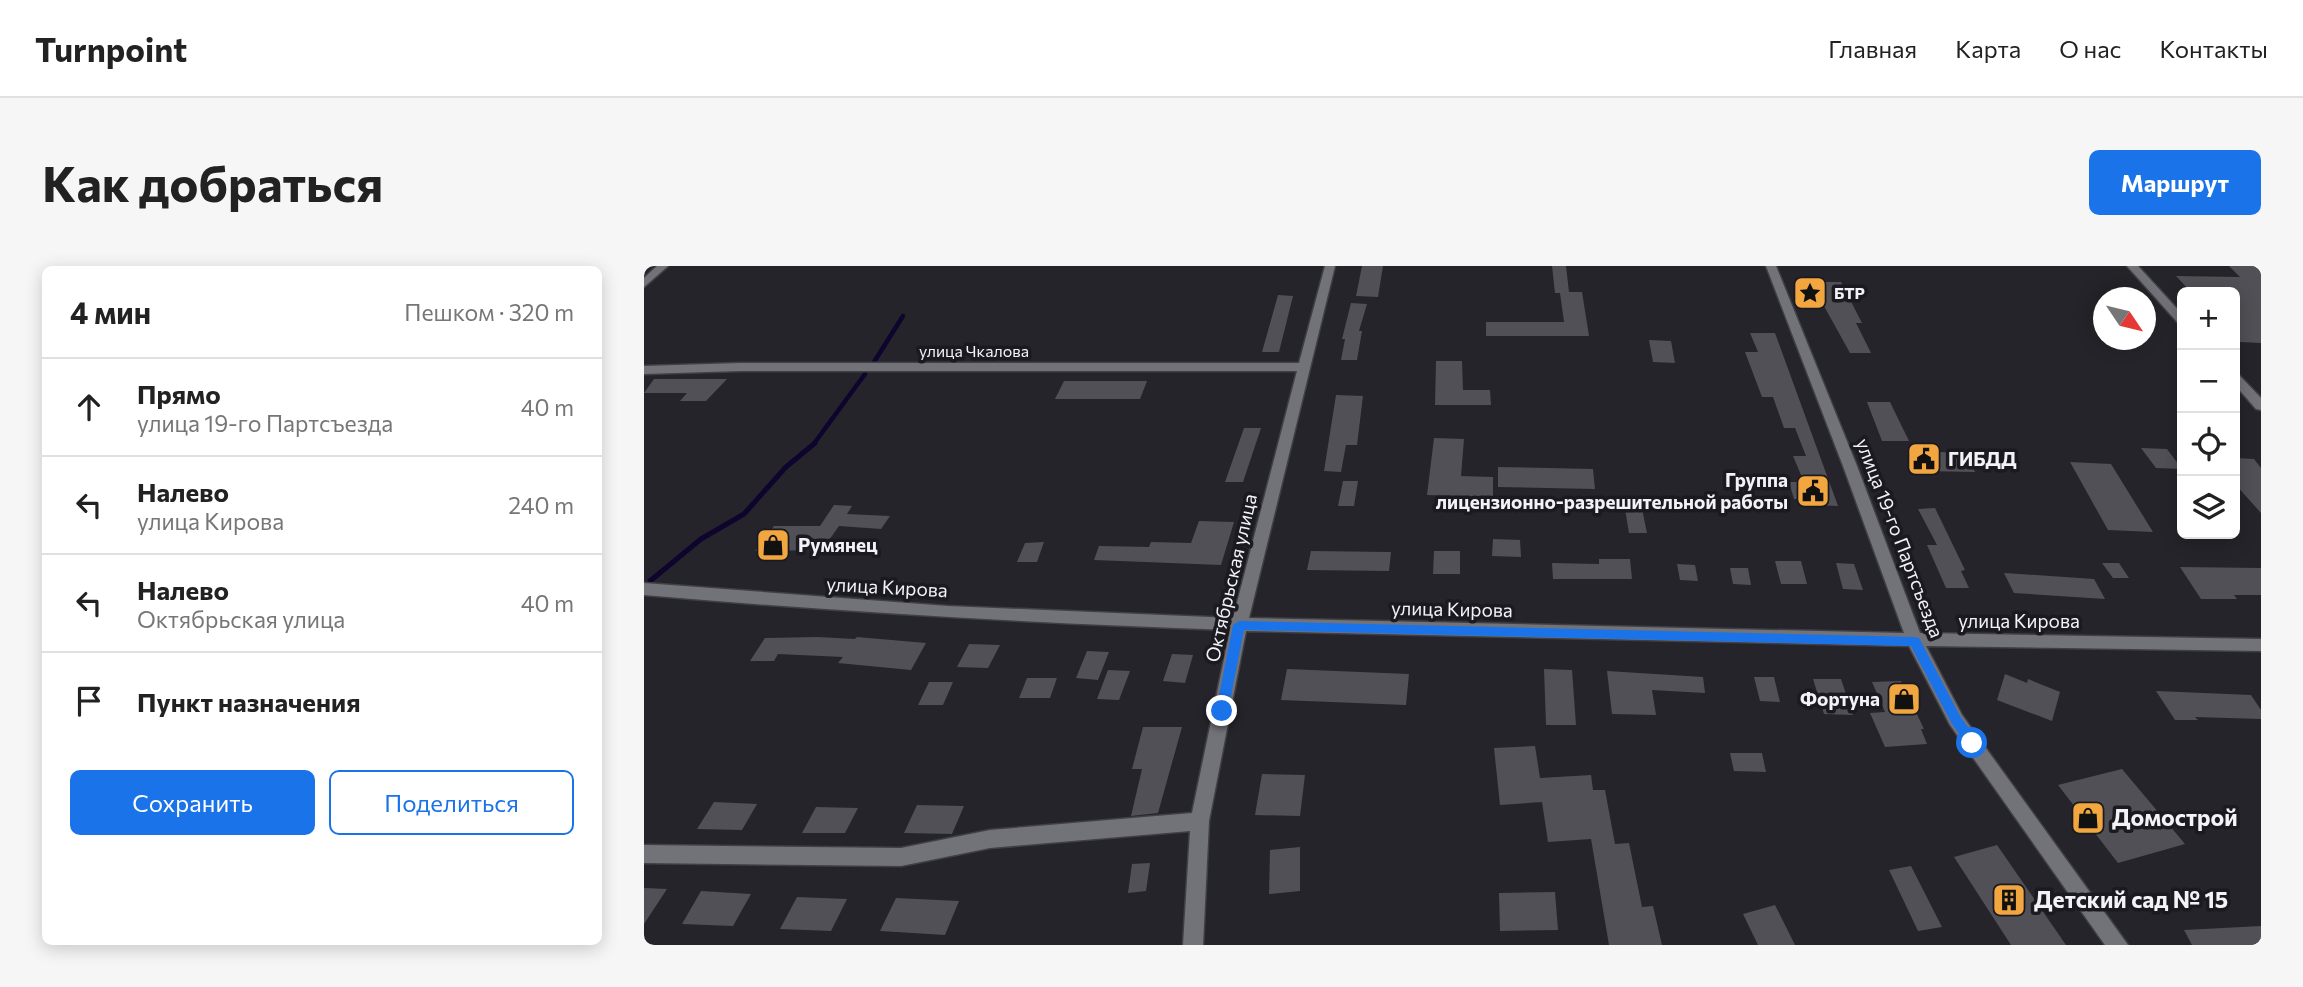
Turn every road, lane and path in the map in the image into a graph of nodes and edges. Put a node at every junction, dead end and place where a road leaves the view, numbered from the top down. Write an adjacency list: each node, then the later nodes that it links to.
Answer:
1 (663, 266): 5 (street)
2 (1329, 266): 7 (street, Октябрьская улица)
3 (1771, 266): 13 (street, улица 19-го Партсъезда)
4 (2132, 266): 6 (street)
5 (644, 284)
6 (2177, 316)
7 (1304, 367): 8 (street, улица Чкалова); 12 (street, Октябрьская улица)
8 (644, 370)
9 (2240, 383): 10 (street)
10 (2261, 406)
11 (644, 589): 12 (street, улица Кирова)
12 (1239, 625): 13 (street, улица Кирова); 15 (street, Октябрьская улица)
13 (1915, 641): 14 (street, улица Кирова); 18 (street, улица 19-го Партсъезда)
14 (2261, 645)
15 (1200, 821): 16 (street); 17 (street, Октябрьская улица)
16 (644, 854)
17 (1193, 945)
18 (2118, 945)

